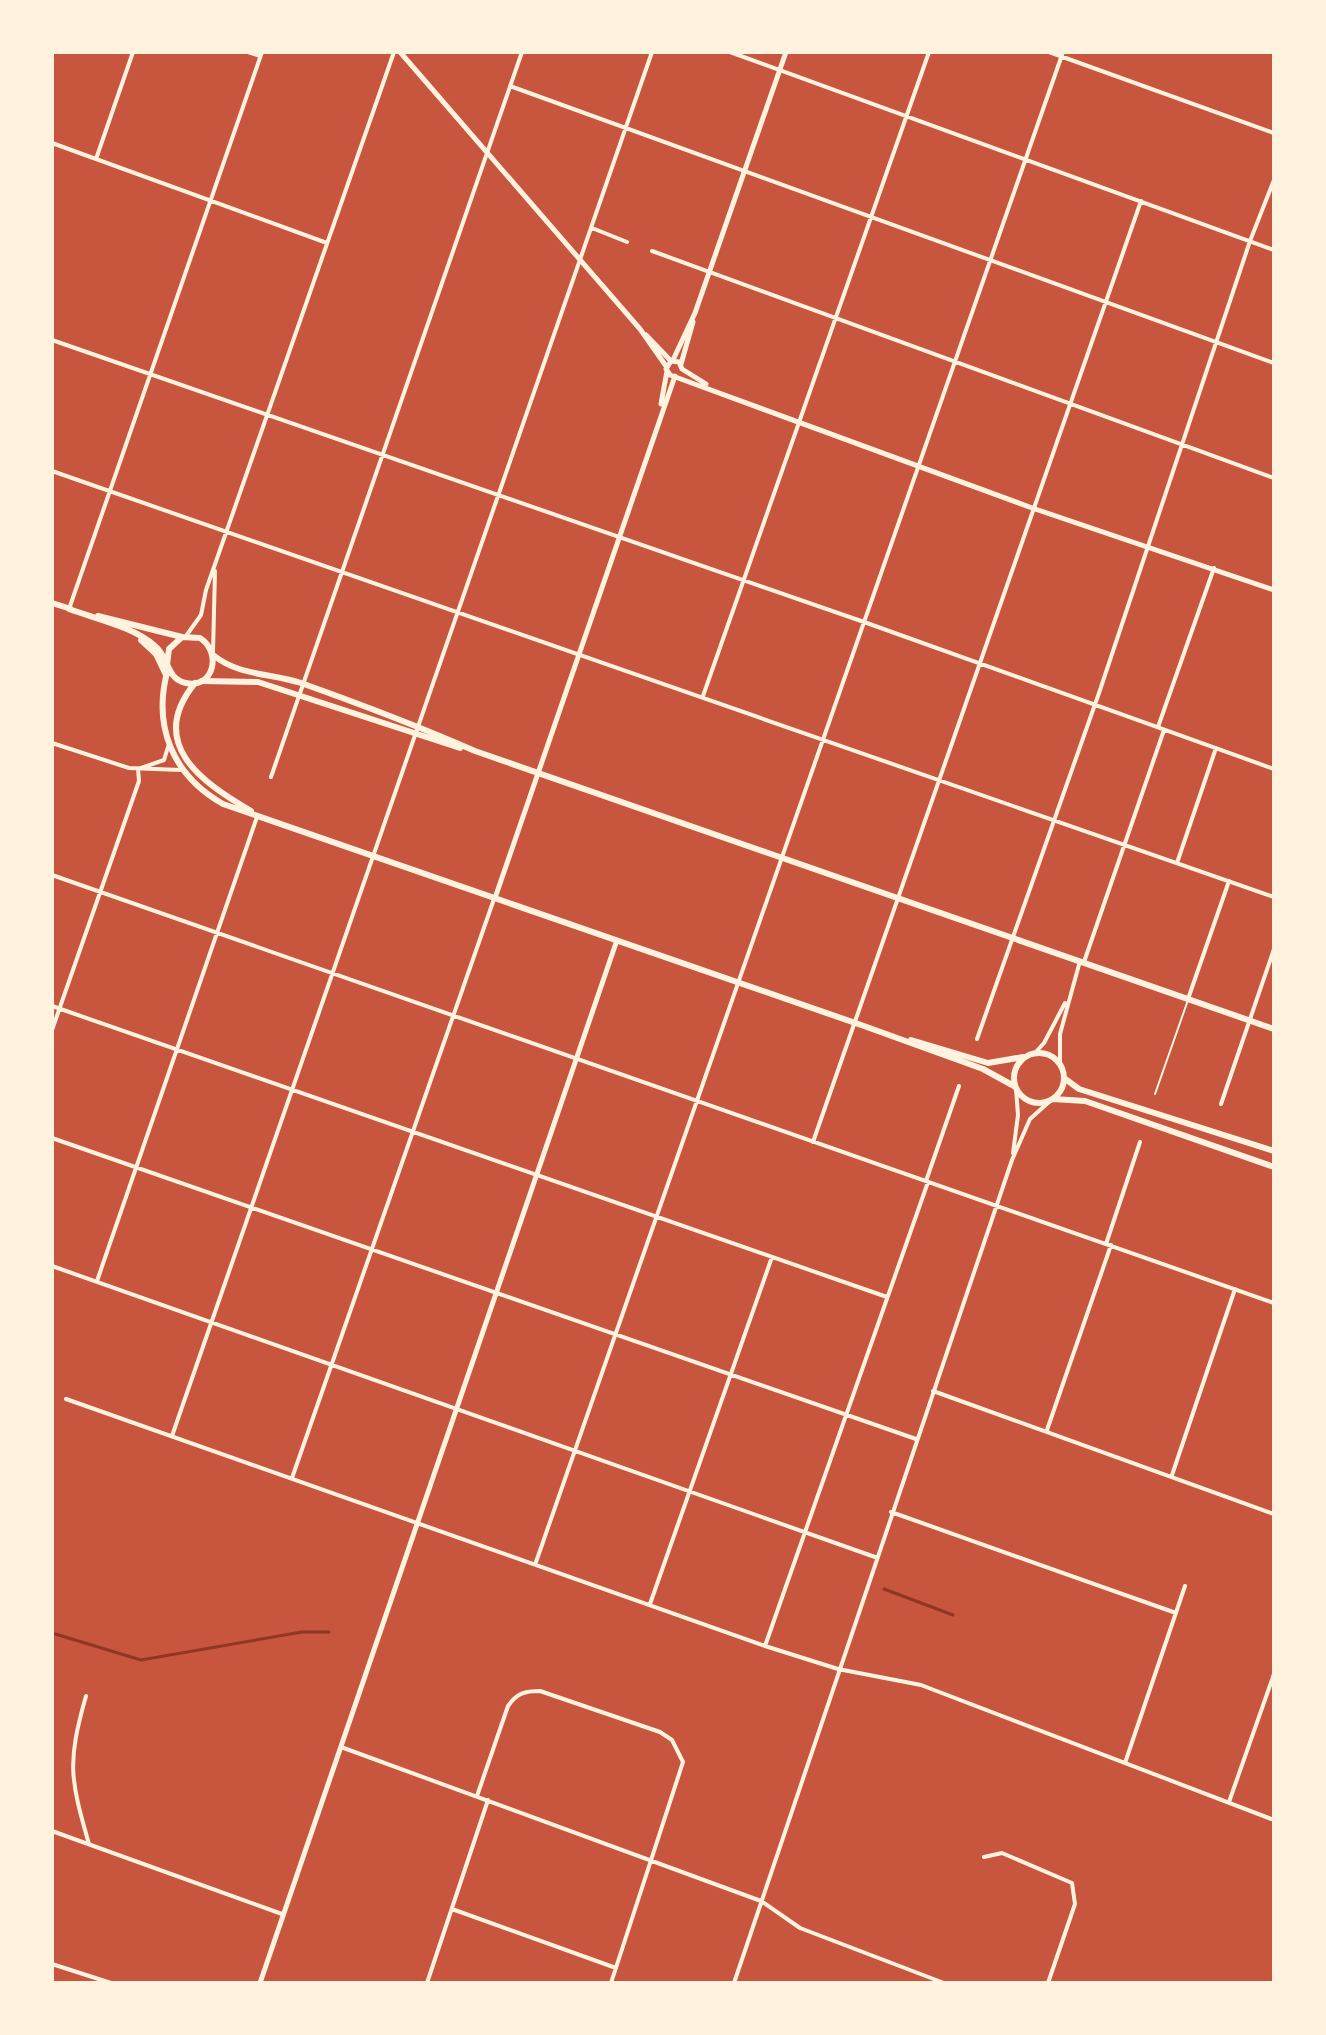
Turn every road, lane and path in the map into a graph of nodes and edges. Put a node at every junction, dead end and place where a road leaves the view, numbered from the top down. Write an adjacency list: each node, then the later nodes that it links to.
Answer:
1 (133, 52): 19 (street)
2 (248, 52): 10 (street)
3 (397, 52): 18 (street); 29 (street)
4 (522, 52): 13 (street)
5 (652, 52): 15 (street)
6 (730, 52): 12 (street)
7 (786, 52): 12 (street)
8 (929, 52): 14 (street)
9 (1049, 52): 11 (street)
10 (261, 54): 23 (street)
11 (1062, 55): 16 (street); 20 (street)
12 (780, 70): 14 (street); 21 (street)
13 (510, 86): 15 (street); 18 (street)
14 (907, 116): 20 (street); 25 (street)
15 (626, 128): 21 (street); 26 (street)
16 (1274, 133)
17 (52, 143): 19 (street)
18 (487, 151): 32 (street); 52 (street)
19 (96, 159): 23 (street)
20 (1026, 159): 24 (street); 33 (street)
21 (745, 171): 25 (street); 34 (street)
22 (1274, 180): 27 (street)
23 (210, 201): 29 (street); 44 (street)
24 (1141, 201): 27 (street); 35 (street)
25 (871, 218): 33 (street); 37 (street)
26 (592, 228): 28 (street); 32 (street)
27 (1250, 241): 30 (street); 39 (street)
28 (627, 242)
29 (327, 243): 49 (street)
30 (1274, 250)
31 (652, 251): 34 (street)
32 (580, 260): 42 (street); 57 (street)
33 (991, 261): 35 (street); 40 (street)
34 (709, 272): 36 (street); 37 (street)
35 (1106, 303): 39 (street); 47 (street)
36 (695, 313): 42 (street); 43 (street)
37 (836, 319): 40 (street); 50 (street)
38 (52, 340): 44 (street)
39 (1216, 343): 41 (street); 51 (street)
40 (955, 361): 47 (street); 53 (street)
41 (1274, 363)
42 (669, 365): 43 (street); 45 (street); 48 (street)
43 (682, 366): 45 (street); 46 (street)
44 (150, 374): 49 (street); 56 (street)
45 (677, 376): 46 (street); 48 (street)
46 (714, 389): 50 (street)
47 (1071, 404): 51 (street); 58 (street)
48 (660, 413): 60 (street)
49 (267, 415): 52 (street); 59 (street)
50 (799, 423): 53 (street); 65 (street)
51 (1181, 444): 55 (street); 61 (street)
52 (383, 455): 57 (street); 64 (street)
53 (918, 465): 58 (street); 70 (street)
54 (52, 471): 56 (street)
55 (1274, 478)
56 (109, 490): 59 (street); 68 (street)
57 (499, 495): 60 (street); 69 (street)
58 (1035, 509): 61 (street); 74 (street)
59 (226, 531): 63 (street); 64 (street)
60 (619, 537): 65 (street); 73 (street)
61 (1148, 548): 62 (street); 80 (street)
62 (1214, 568): 66 (street); 82 (street)
63 (215, 569): 71 (street); 72 (street)
64 (343, 571): 69 (street); 77 (street)
65 (743, 579): 70 (street); 79 (street)
66 (1274, 590)
67 (52, 603): 68 (main road)
68 (69, 609): 71 (main road); 75 (main road)
69 (458, 612): 73 (street); 81 (street)
70 (864, 622): 74 (street); 85 (street)
71 (183, 637): 72 (main road); 75 (main road)
72 (213, 653): 76 (main road); 77 (main road)
73 (578, 653): 79 (street); 93 (street)
74 (980, 663): 80 (street); 95 (street)
75 (167, 670): 76 (main road); 87 (main road)
76 (198, 682): 78 (main road); 96 (main road)
77 (304, 684): 78 (street); 81 (main road)
78 (300, 695): 84 (main road); 94 (street)
79 (703, 696): 85 (street)
80 (1095, 704): 82 (street); 97 (street)
81 (419, 725): 84 (street); 89 (main road)
82 (1158, 727): 83 (street)
83 (1164, 730): 88 (street); 98 (street)
84 (415, 736): 89 (main road); 99 (street)
85 (823, 738): 95 (street); 100 (street)
86 (52, 743): 90 (street)
87 (168, 747): 90 (street); 92 (main road)
88 (1216, 748): 91 (street); 101 (street)
89 (475, 751): 93 (main road)
90 (138, 769): 92 (street); 104 (street)
91 (1274, 769)
92 (181, 770): 96 (main road)
93 (538, 773): 100 (main road); 107 (street)
94 (271, 777)
95 (939, 779): 97 (street); 105 (street)
96 (258, 814): 99 (main road); 108 (street)
97 (1055, 821): 98 (street); 109 (street)
98 (1124, 845): 101 (street); 112 (street)
99 (374, 855): 107 (main road); 113 (street)
100 (781, 857): 105 (main road); 114 (street)
101 (1177, 863): 103 (street)
102 (52, 875): 104 (street)
103 (1229, 881): 106 (street); 116 (street)
104 (101, 893): 108 (street); 118 (street)
105 (898, 897): 109 (main road); 121 (street)
106 (1274, 897)
107 (495, 898): 110 (main road); 119 (street)
108 (217, 934): 113 (street); 126 (street)
109 (1013, 938): 112 (main road); 125 (street)
110 (617, 940): 114 (main road); 128 (street)
111 (1274, 949): 120 (street)
112 (1082, 961): 115 (street); 116 (main road)
113 (333, 975): 119 (street); 133 (street)
114 (738, 982): 121 (main road); 136 (street)
115 (1068, 997): 127 (street); 129 (street)
116 (1188, 999): 120 (main road); 134 (lane)
117 (52, 1006): 118 (street)
118 (59, 1009): 123 (street); 126 (street)
119 (453, 1017): 128 (street); 138 (street)
120 (1249, 1020): 122 (main road); 137 (street)
121 (854, 1022): 124 (main road); 140 (street)
122 (1274, 1029)
123 (52, 1030)
124 (895, 1037): 127 (main road); 132 (main road)
125 (977, 1039)
126 (175, 1050): 133 (street); 144 (street)
127 (1031, 1054): 129 (main road); 132 (main road)
128 (576, 1059): 136 (street); 146 (street)
129 (1060, 1064): 130 (main road)
130 (1064, 1078): 135 (main road); 142 (main road)
131 (959, 1086): 147 (street)
132 (1015, 1088): 135 (main road); 143 (street)
133 (292, 1090): 138 (street); 149 (street)
134 (1155, 1094)
135 (1052, 1100): 143 (street); 145 (main road)
136 (696, 1102): 140 (street); 150 (street)
137 (1221, 1104)
138 (412, 1133): 146 (street); 152 (street)
139 (52, 1138): 144 (street)
140 (813, 1142): 147 (street)
141 (1140, 1142): 151 (street)
142 (1274, 1151)
143 (1012, 1160): 148 (street)
144 (136, 1167): 149 (street); 155 (street)
145 (1274, 1167)
146 (535, 1176): 150 (street); 157 (street)
147 (927, 1181): 148 (street); 158 (street)
148 (997, 1206): 151 (street); 164 (street)
149 (253, 1208): 152 (street); 160 (street)
150 (656, 1216): 153 (street); 161 (street)
151 (1109, 1244): 156 (street); 168 (street)
152 (372, 1249): 157 (street); 162 (street)
153 (772, 1257): 158 (street); 163 (street)
154 (52, 1266): 155 (street)
155 (97, 1281): 160 (street)
156 (1235, 1289): 159 (street); 172 (street)
157 (496, 1292): 161 (street); 166 (street)
158 (887, 1297): 167 (street)
159 (1274, 1303)
160 (214, 1323): 162 (street); 169 (street)
161 (616, 1332): 163 (street); 171 (street)
162 (332, 1365): 166 (street); 173 (street)
163 (732, 1373): 167 (street); 174 (street)
164 (933, 1391): 168 (street); 170 (street)
165 (66, 1399): 169 (street)
166 (456, 1409): 171 (street); 177 (street)
167 (846, 1414): 170 (street); 178 (street)
168 (1047, 1430): 172 (street)
169 (172, 1436): 173 (street)
170 (916, 1439): 175 (street)
171 (575, 1451): 174 (street); 180 (street)
172 (1172, 1475): 176 (street)
173 (292, 1478): 177 (street)
174 (689, 1490): 178 (street); 182 (street)
175 (891, 1512): 179 (street); 183 (street)
176 (1274, 1514)
177 (417, 1522): 180 (street); 188 (street)
178 (805, 1532): 179 (street); 184 (street)
179 (875, 1557): 185 (street)
180 (536, 1562): 182 (street)
181 (1185, 1586): 183 (street)
182 (650, 1604): 184 (street)
183 (1176, 1613): 189 (street)
184 (765, 1646): 185 (street)
185 (838, 1669): 189 (street); 198 (street)
186 (1274, 1674): 192 (street)
187 (86, 1696): 195 (street)
188 (339, 1746): 190 (street); 200 (street)
189 (1125, 1763): 192 (street)
190 (477, 1796): 191 (street); 197 (street)
191 (488, 1800): 197 (street); 199 (street)
192 (1229, 1802): 193 (street)
193 (1274, 1820)
194 (52, 1831): 195 (street)
195 (89, 1844): 200 (street)
196 (984, 1857): 209 (street)
197 (651, 1860): 198 (street); 202 (street)
198 (761, 1901): 207 (street); 208 (street)
199 (452, 1909): 202 (street); 205 (street)
200 (282, 1914): 204 (street)
201 (52, 1964): 203 (street)
202 (616, 1968): 206 (street)
203 (111, 1983)
204 (260, 1983)
205 (427, 1983)
206 (611, 1983)
207 (734, 1983)
208 (944, 1983)
209 (1048, 1983)

